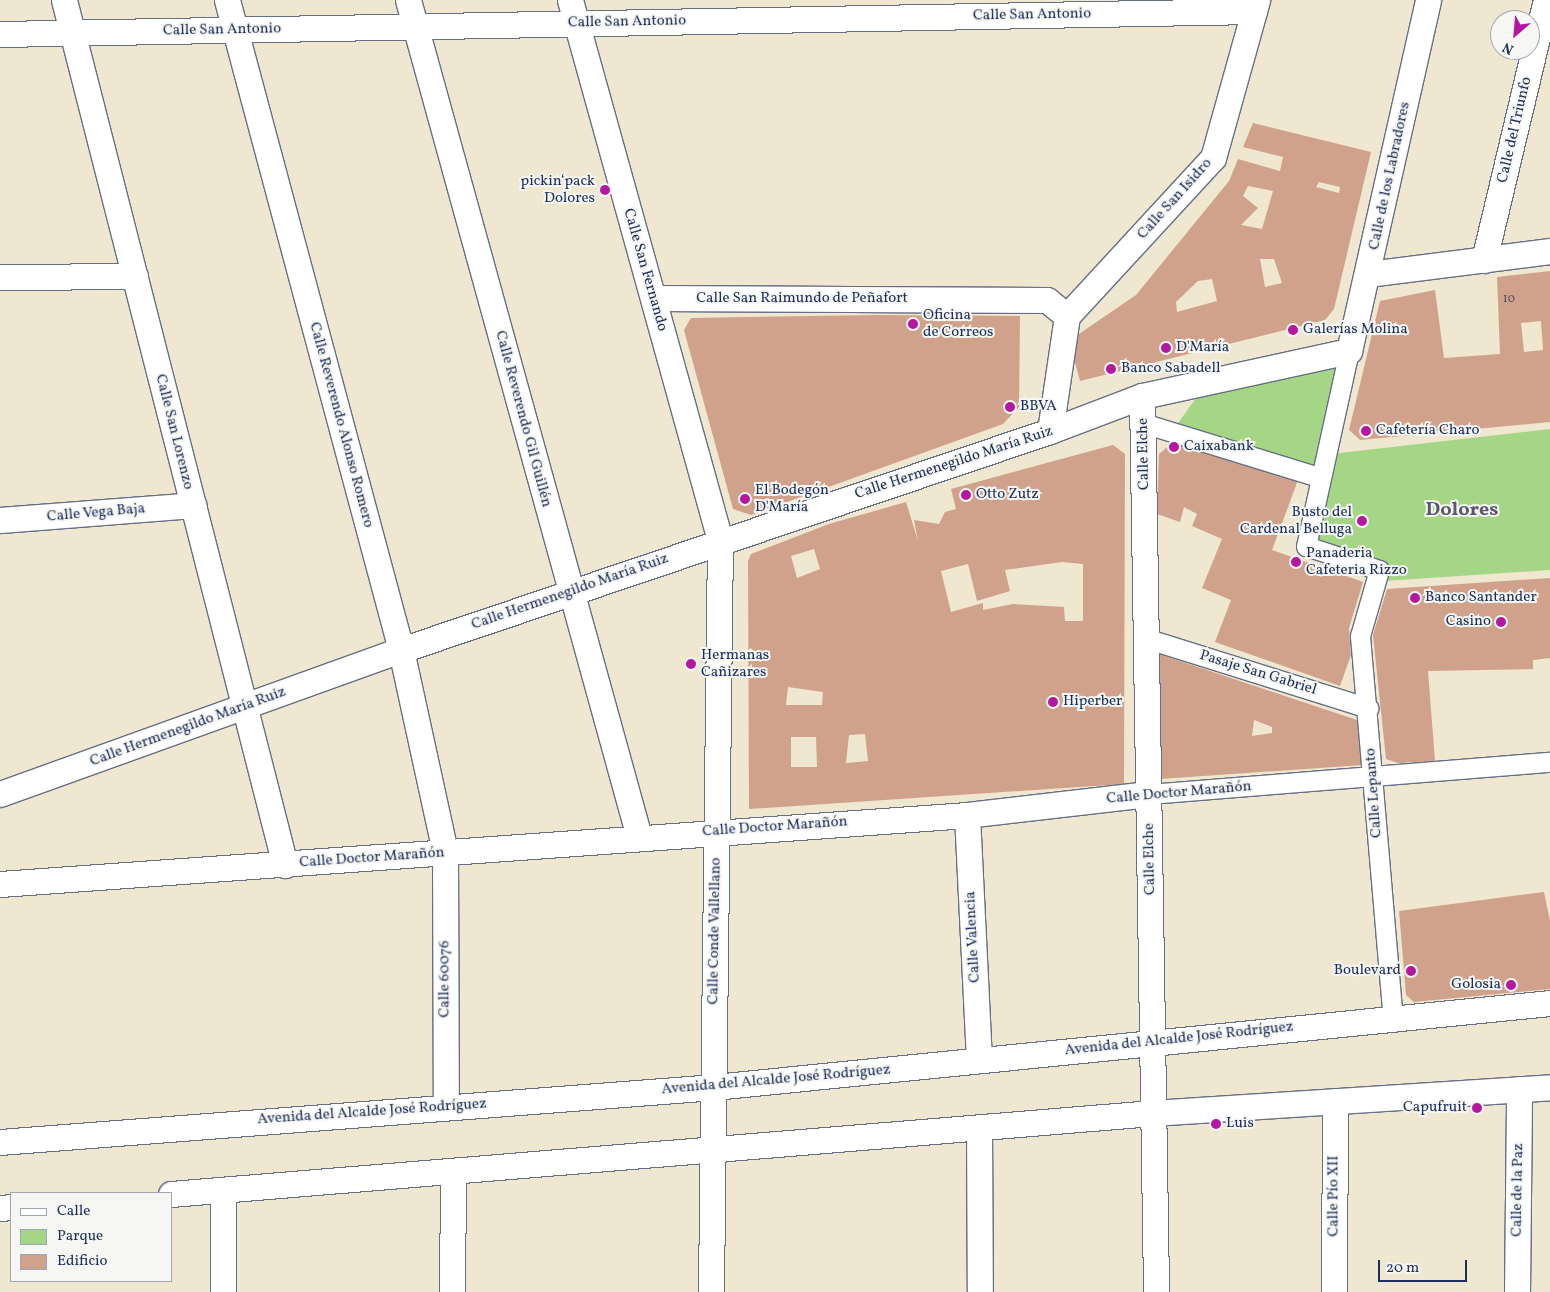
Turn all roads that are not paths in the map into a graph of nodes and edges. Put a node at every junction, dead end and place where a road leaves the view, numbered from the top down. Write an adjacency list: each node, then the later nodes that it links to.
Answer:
1 (64, 0): 10 (street, Calle San Lorenzo)
2 (227, 0): 9 (street, Calle Reverendo Alonso Romero)
3 (408, 0): 8 (street, Calle Reverendo Gil Guillén)
4 (1428, 0): 14 (street, Calle de los Labradores)
5 (1546, 0): 13 (street, Calle del Triunfo)
6 (1255, 6): 7 (street, Calle San Antonio); 18 (street, Calle San Isidro)
7 (573, 11): 8 (street, Calle San Antonio); 17 (street, Calle San Fernando)
8 (415, 25): 9 (street, Calle San Antonio); 27 (street, Calle Reverendo Gil Guillén)
9 (236, 30): 10 (street, Calle San Antonio); 29 (street, Calle Reverendo Alonso Romero)
10 (72, 33): 11 (street, Calle San Antonio); 15 (street, Calle San Lorenzo)
11 (0, 34)
12 (1550, 251): 13 (street)
13 (1484, 260): 14 (street)
14 (1368, 274): 19 (street, Calle de los Labradores)
15 (135, 276): 16 (street); 24 (street, Calle San Lorenzo)
16 (0, 277)
17 (654, 298): 18 (street, Calle San Raimundo de Peñafort); 26 (street, Calle San Fernando)
18 (1067, 316): 22 (street)
19 (1349, 351): 20 (street, Calle Hermenegildo María Ruiz); 23 (street)
20 (1142, 396): 21 (street, Calle Elche); 22 (street, Calle Hermenegildo María Ruiz)
21 (1144, 423): 23 (street); 28 (street, Calle Elche)
22 (1050, 432): 26 (street, Calle Hermenegildo María Ruiz)
23 (1319, 477): 31 (street, Calle Lepanto)
24 (193, 505): 25 (street, Calle Vega Baja); 30 (street, Calle San Lorenzo)
25 (0, 520)
26 (720, 540): 27 (street, Calle Hermenegildo María Ruiz); 37 (street, Calle Conde Vallellano)
27 (571, 592): 29 (street, Calle Hermenegildo María Ruiz); 38 (street, Calle Reverendo Gil Guillén)
28 (1148, 639): 31 (street, Pasaje San Gabriel); 35 (street, Calle Elche)
29 (401, 650): 30 (street, Calle Hermenegildo María Ruiz); 39 (street, Calle Reverendo Alonso Romero)
30 (244, 707): 34 (street, Calle Hermenegildo María Ruiz); 40 (street, Calle San Lorenzo)
31 (1368, 708): 33 (street, Calle Lepanto)
32 (1550, 762): 33 (street, Calle Doctor Marañón)
33 (1372, 778): 35 (street, Calle Doctor Marañón); 43 (street, Calle Lepanto)
34 (0, 794)
35 (1149, 794): 36 (street, Calle Doctor Marañón); 44 (street, Calle Elche)
36 (967, 815): 37 (street, Calle Doctor Marañón); 45 (street, Calle Valencia)
37 (716, 831): 38 (street, Calle Doctor Marañón); 47 (street, Calle Conde Vallellano)
38 (639, 837): 39 (street, Calle Doctor Marañón)
39 (444, 852): 40 (street, Calle Doctor Marañón); 50 (street, Calle 60076)
40 (285, 865): 41 (street, Calle Doctor Marañón)
41 (0, 884)
42 (1550, 1003): 43 (street, Avenida del Alcalde José Rodríguez)
43 (1393, 1018): 44 (street, Avenida del Alcalde José Rodríguez)
44 (1152, 1042): 45 (street, Avenida del Alcalde José Rodríguez); 51 (street, Calle Elche)
45 (979, 1060): 47 (street, Avenida del Alcalde José Rodríguez)
46 (1550, 1086): 48 (street)
47 (714, 1087): 50 (street, Avenida del Alcalde José Rodríguez); 54 (street, Calle Conde Vallellano)
48 (1519, 1089): 49 (street); 64 (street, Calle de la Paz)
49 (1335, 1101): 51 (street); 63 (street, Calle Pío XII)
50 (446, 1106): 53 (street, Avenida del Alcalde José Rodríguez)
51 (1153, 1113): 52 (street); 62 (street, Calle Elche)
52 (979, 1128): 54 (street); 61 (street)
53 (0, 1142)
54 (713, 1152): 55 (street); 60 (street, Calle Conde Vallellano)
55 (453, 1172): 56 (street); 59 (street)
56 (223, 1190): 57 (street); 58 (street)
57 (172, 1194)
58 (223, 1292)
59 (452, 1292)
60 (711, 1292)
61 (980, 1292)
62 (1156, 1292)
63 (1334, 1292)
64 (1517, 1292)

